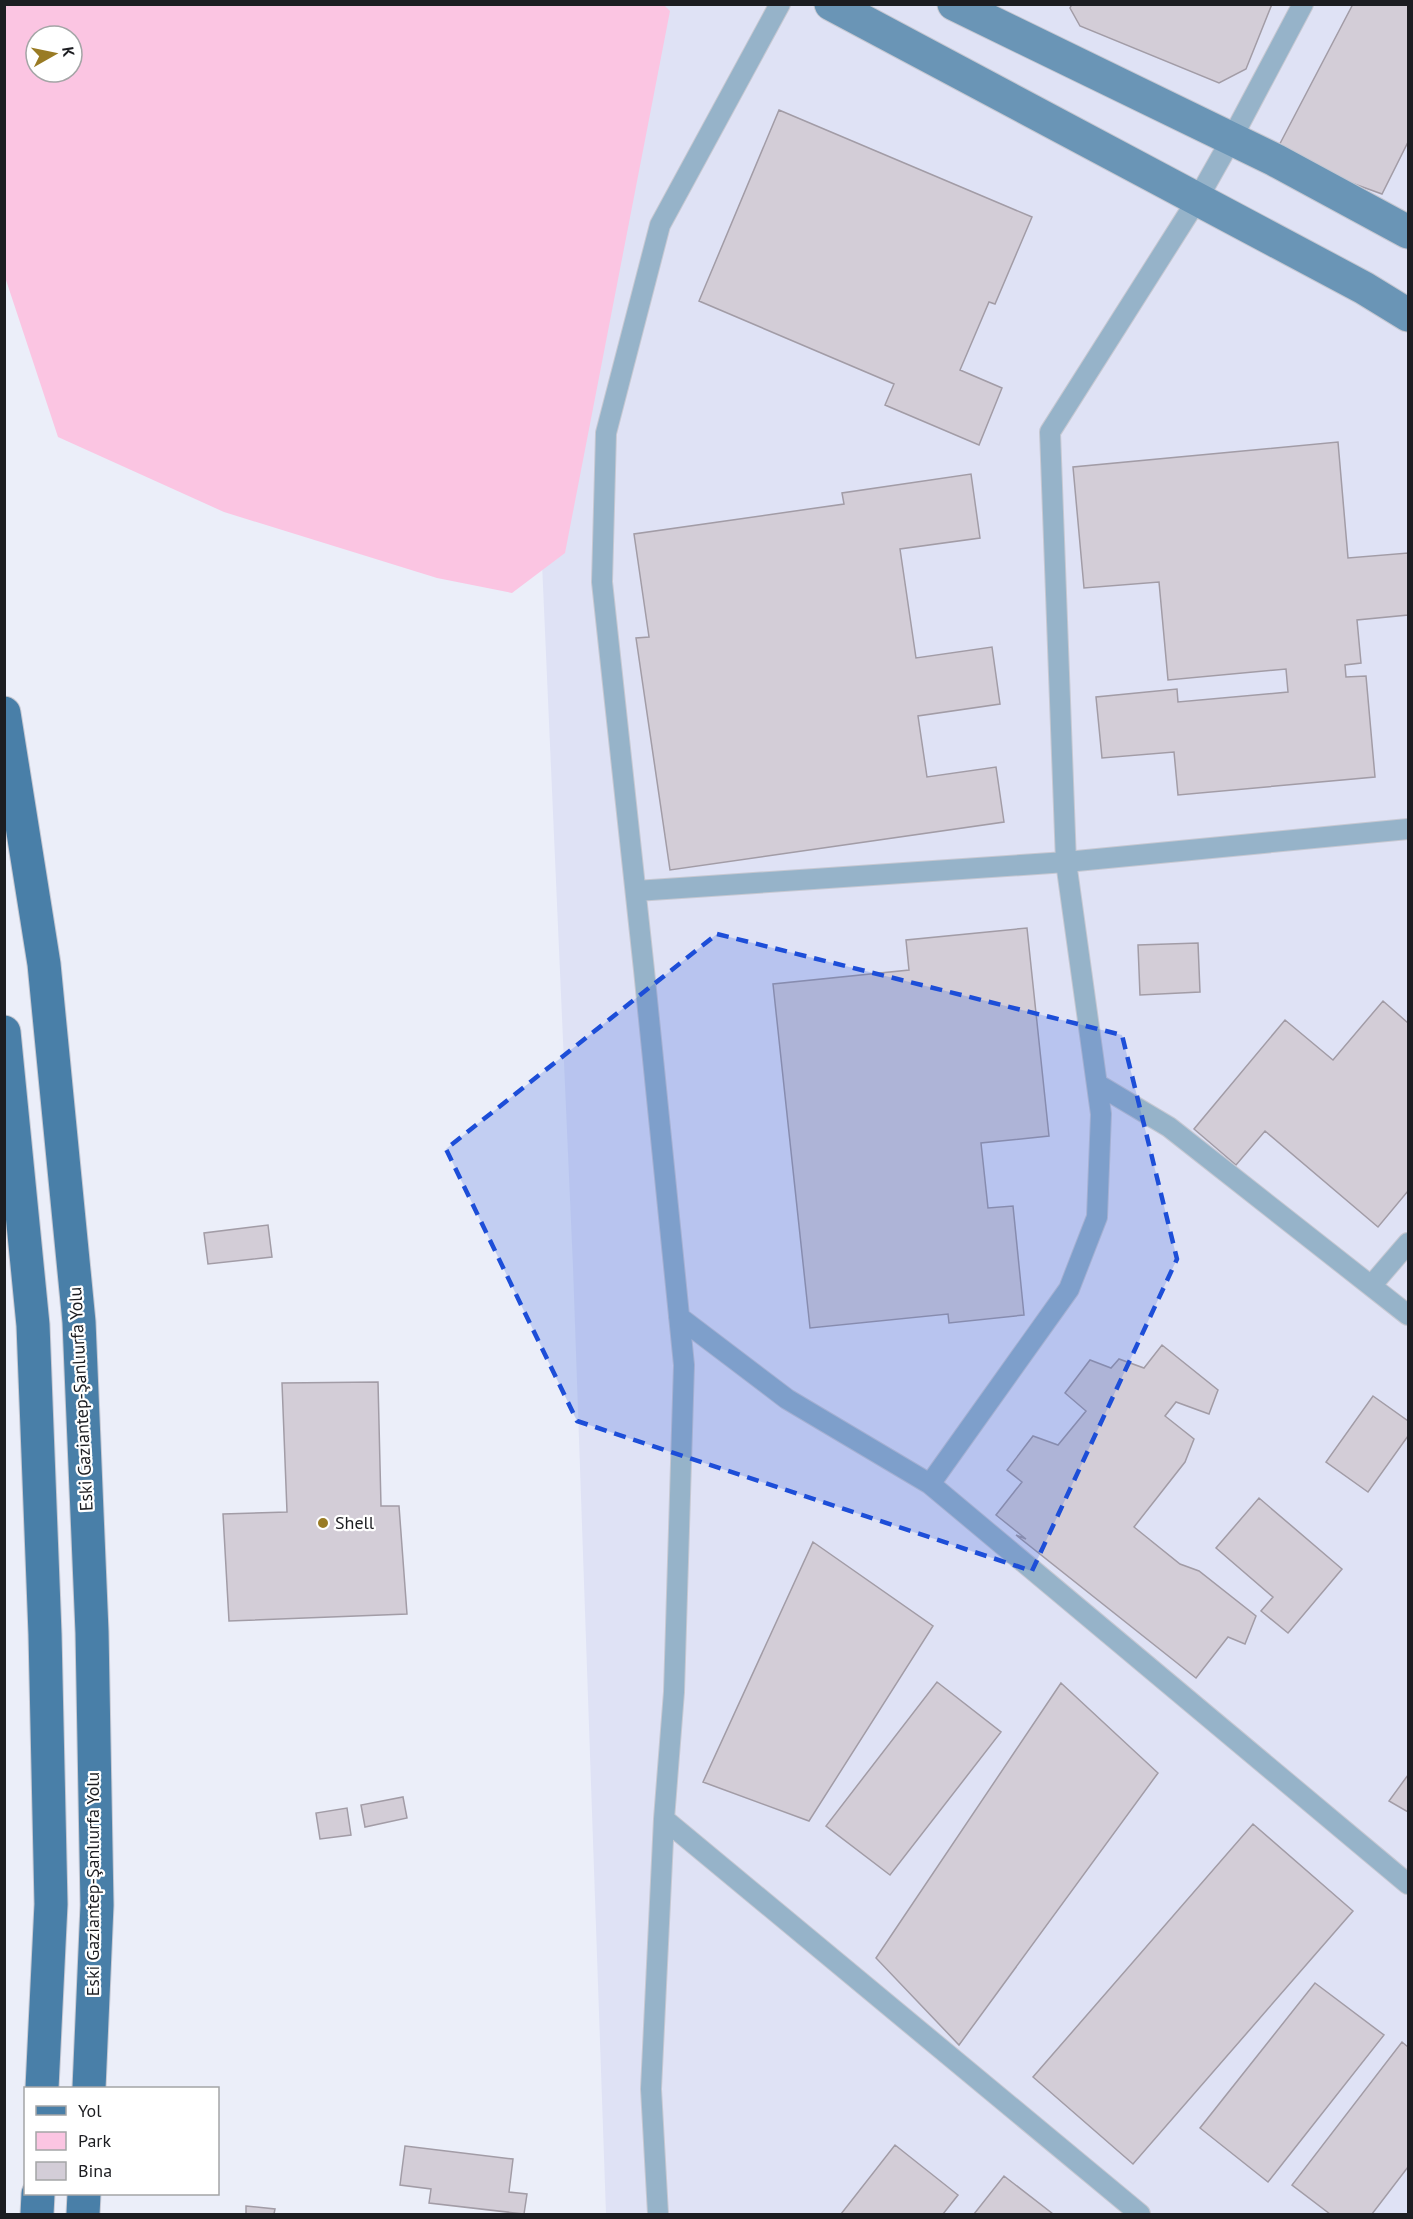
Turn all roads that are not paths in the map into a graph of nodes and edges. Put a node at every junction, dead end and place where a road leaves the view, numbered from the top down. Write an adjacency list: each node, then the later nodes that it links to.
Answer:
1 (780, 4): 12 (lane)
2 (831, 4): 6 (street)
3 (954, 4): 5 (street)
4 (1303, 4): 5 (lane)
5 (1232, 138): 6 (lane); 7 (street)
6 (1197, 200): 8 (street); 11 (lane)
7 (1408, 232)
8 (1408, 315)
9 (4, 713): 23 (main road, Eski Gaziantep-Şanlıurfa Yolu)
10 (1408, 829): 11 (lane)
11 (1066, 862): 12 (lane); 14 (lane)
12 (636, 891): 18 (lane)
13 (4, 1032): 22 (main road)
14 (1096, 1084): 16 (lane); 19 (lane)
15 (1408, 1243): 16 (lane)
16 (1371, 1286): 17 (lane)
17 (1408, 1315)
18 (679, 1317): 19 (lane); 20 (lane)
19 (930, 1484): 21 (lane)
20 (664, 1819): 28 (lane); 29 (lane)
21 (1408, 1884)
22 (42, 2087)
23 (88, 2087)
24 (38, 2195): 26 (main road)
25 (84, 2195): 27 (main road)
26 (37, 2214)
27 (83, 2214)
28 (658, 2214)
29 (1140, 2214)

